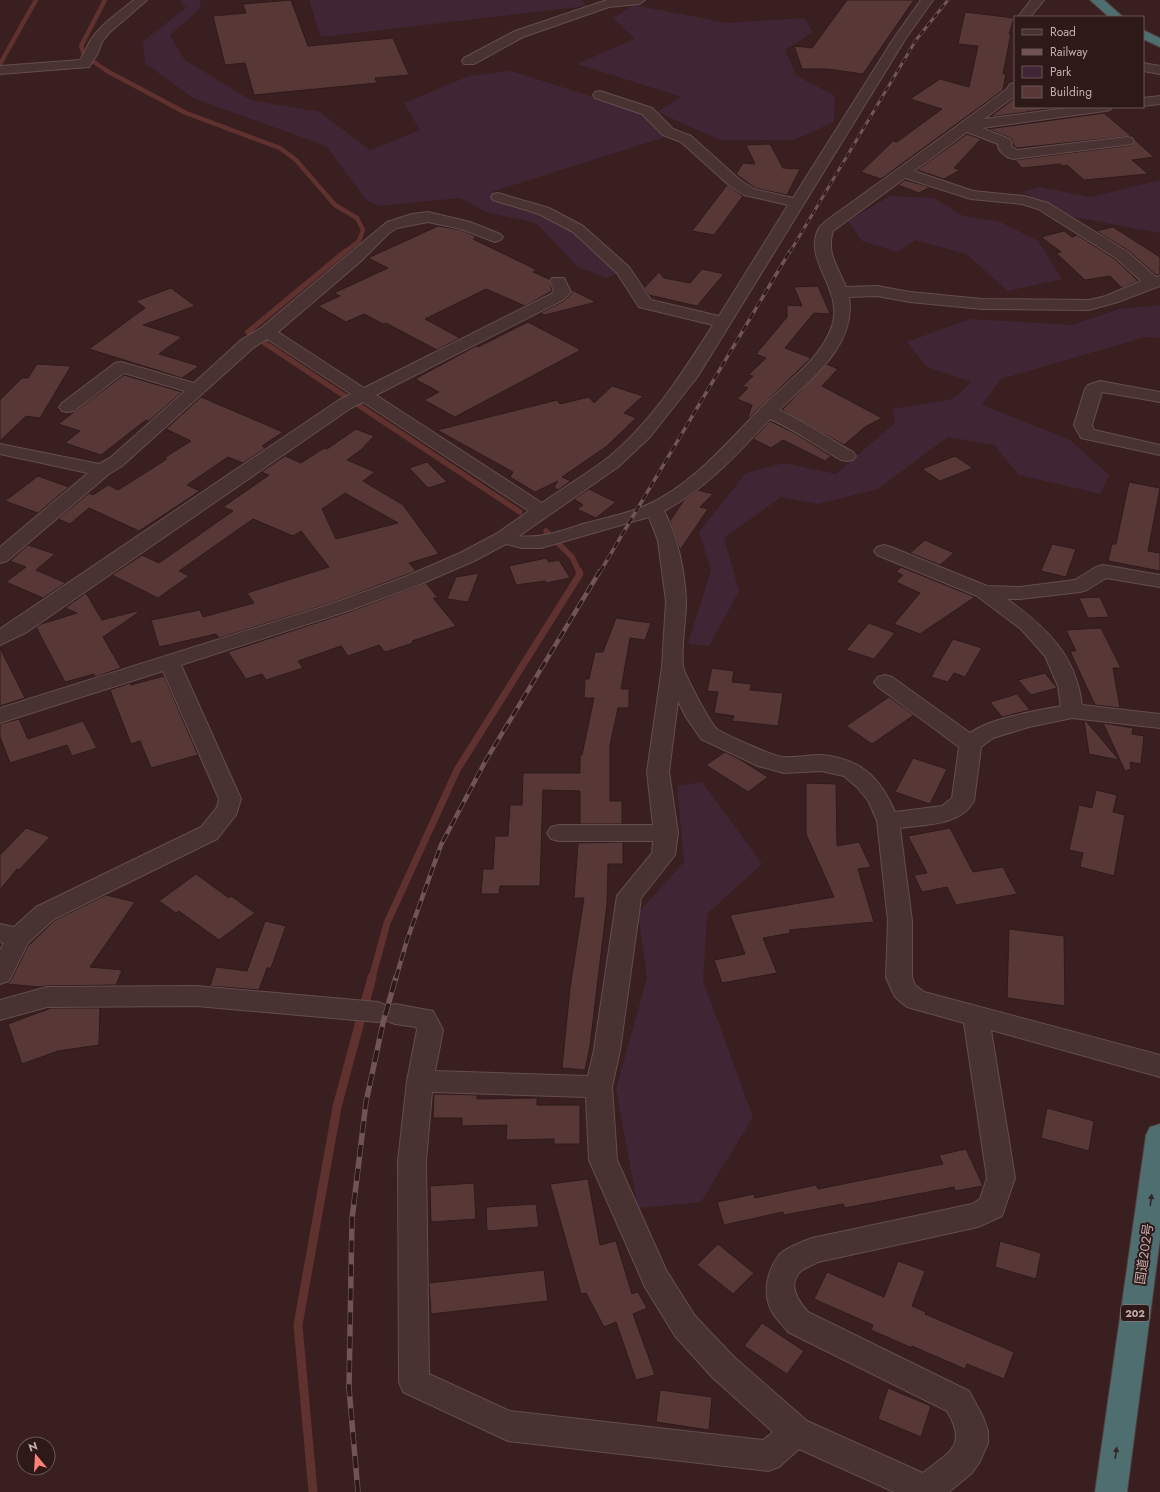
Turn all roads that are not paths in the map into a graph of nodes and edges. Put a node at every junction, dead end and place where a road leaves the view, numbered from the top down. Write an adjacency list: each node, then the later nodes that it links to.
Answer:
1 (141, 0): 12 (street)
2 (639, 0): 10 (street)
3 (927, 0): 24 (street)
4 (1038, 0): 6 (street)
5 (1096, 0): 7 (highway)
6 (1024, 16)
7 (1116, 16)
8 (1144, 35): 9 (highway)
9 (1160, 44)
10 (469, 61)
11 (1144, 68): 13 (street)
12 (0, 70)
13 (1160, 70)
14 (1014, 89): 20 (street)
15 (600, 95): 24 (street)
16 (1160, 100): 17 (street)
17 (1144, 102)
18 (1084, 108): 19 (street)
19 (1063, 109): 20 (street)
20 (966, 126): 21 (street); 22 (street)
21 (1127, 141)
22 (901, 172): 27 (street); 28 (street)
23 (498, 197): 29 (street)
24 (797, 203): 29 (street)
25 (495, 236): 30 (street)
26 (558, 281): 32 (street)
27 (1156, 282): 28 (street)
28 (841, 292): 35 (street)
29 (723, 322): 41 (street)
30 (267, 332): 31 (street); 32 (street)
31 (197, 389): 34 (street); 39 (street)
32 (361, 394): 41 (street); 47 (street)
33 (1160, 396): 37 (street)
34 (68, 407)
35 (768, 411): 38 (street); 40 (street)
36 (0, 449): 39 (street)
37 (1160, 450)
38 (847, 456)
39 (102, 470): 44 (street)
40 (654, 509): 42 (street); 49 (street)
41 (542, 511): 42 (street)
42 (503, 538): 48 (street)
43 (884, 551): 46 (street)
44 (0, 557)
45 (1160, 581): 46 (street)
46 (984, 592): 51 (street)
47 (0, 638)
48 (169, 662): 52 (street); 58 (street)
49 (672, 667): 55 (street); 57 (street)
50 (885, 682): 54 (street)
51 (1072, 711): 53 (street); 54 (street)
52 (0, 716)
53 (1160, 721)
54 (970, 744): 55 (street)
55 (888, 821): 61 (street)
56 (559, 833): 57 (street)
57 (666, 833): 64 (street)
58 (9, 935): 59 (street)
59 (0, 974)
60 (0, 1010): 63 (street)
61 (976, 1016): 62 (street); 67 (street)
62 (1160, 1066)
63 (420, 1081): 64 (street); 66 (street)
64 (599, 1087): 66 (street)
65 (1160, 1135): 68 (highway, 国道202号 / 202, one-way to 65)
66 (796, 1432): 67 (street)
67 (928, 1491)
68 (1111, 1492)

